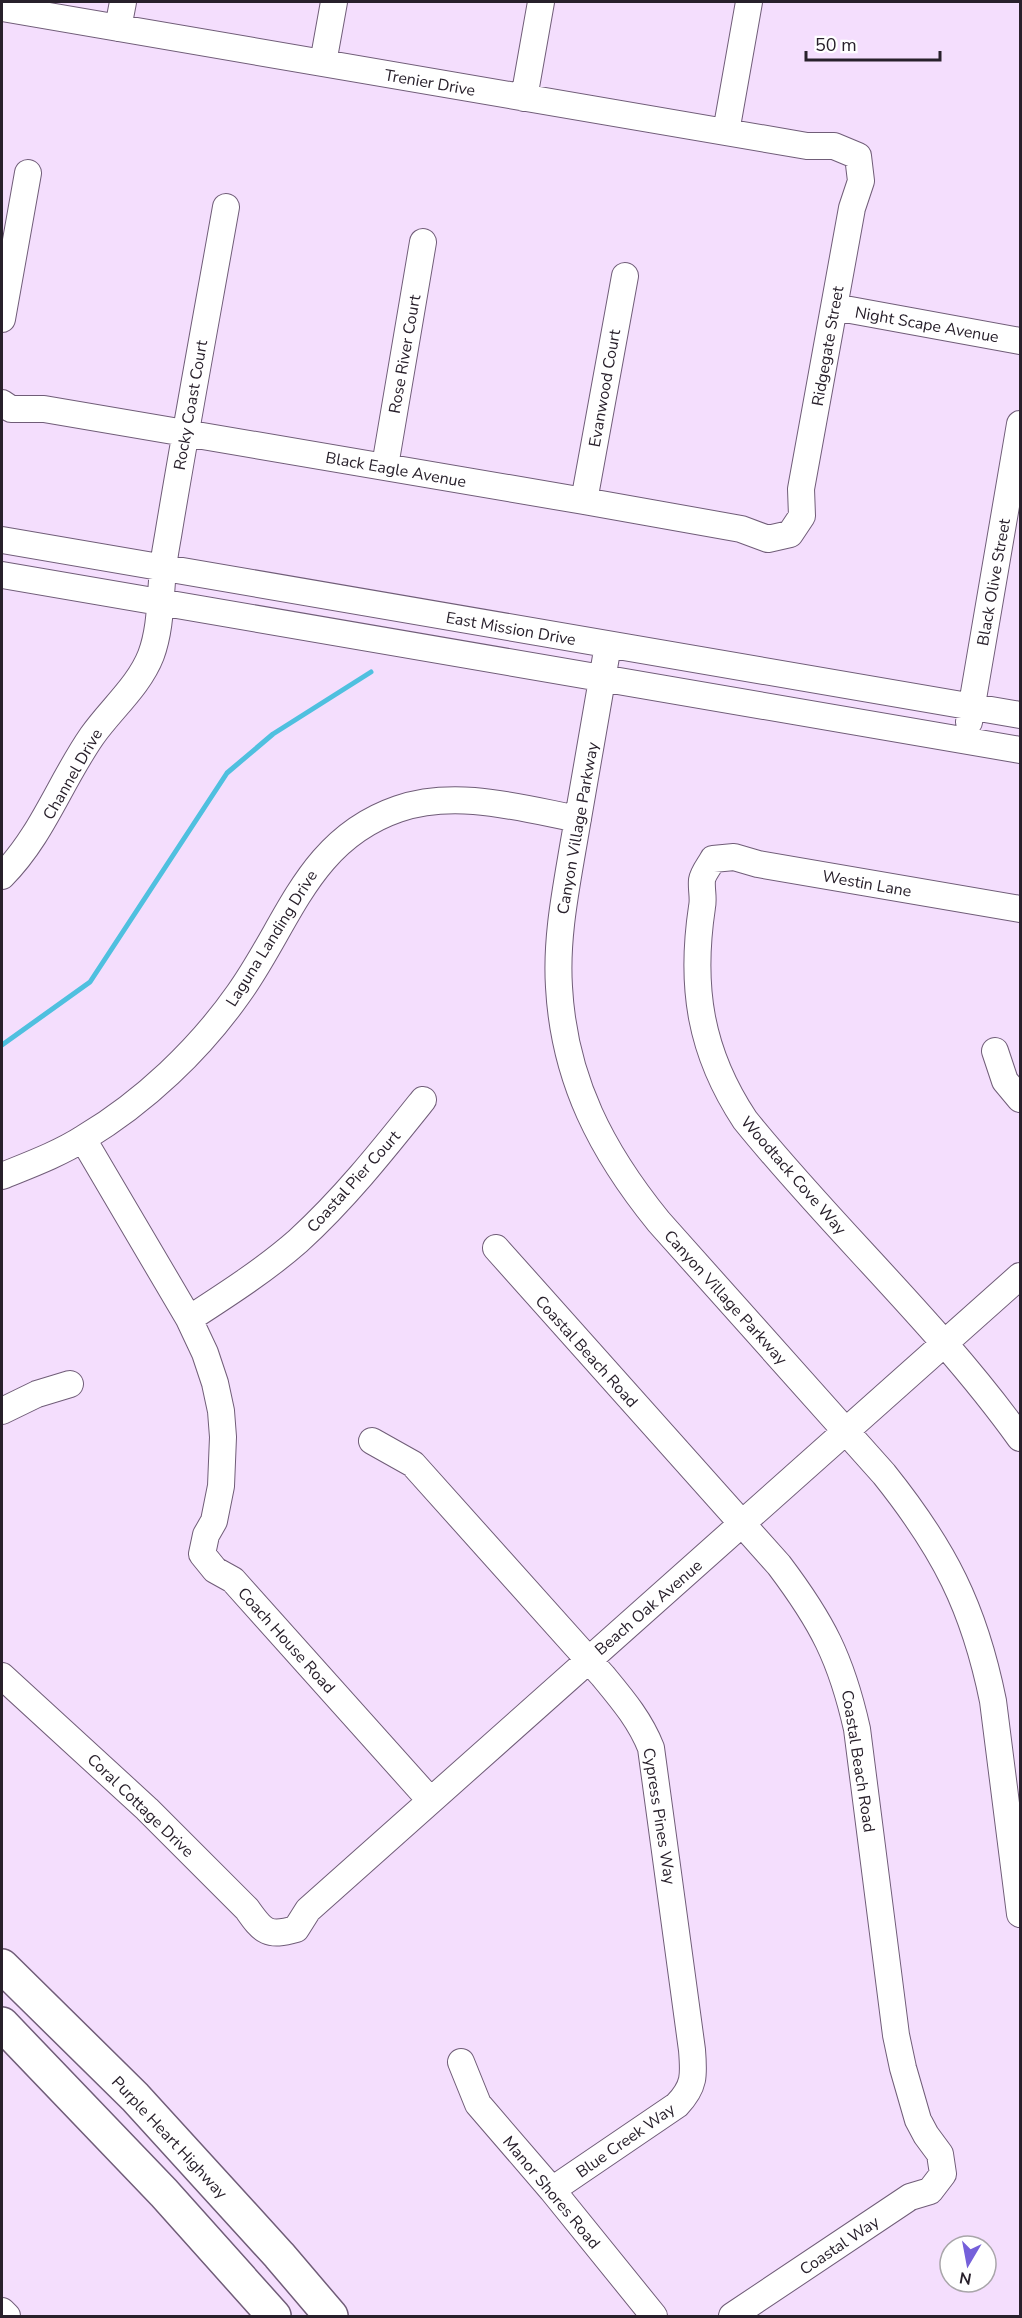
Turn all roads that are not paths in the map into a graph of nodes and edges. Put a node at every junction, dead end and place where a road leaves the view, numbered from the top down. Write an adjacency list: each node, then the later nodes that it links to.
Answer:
1 (123, 2): 6 (street)
2 (334, 2): 7 (street)
3 (541, 2): 8 (street)
4 (749, 2): 9 (street)
5 (2, 8): 6 (street, Trenier Drive)
6 (118, 28): 7 (street, Trenier Drive)
7 (323, 63): 8 (street, Trenier Drive)
8 (524, 98): 9 (street, Trenier Drive)
9 (726, 132): 10 (street, Trenier Drive)
10 (858, 156): 15 (street, Ridgegate Street)
11 (28, 172): 16 (street)
12 (226, 207): 20 (street, Rocky Coast Court)
13 (423, 242): 21 (street, Rose River Court)
14 (625, 276): 22 (street, Evanwood Court)
15 (834, 307): 17 (street, Night Scape Avenue); 23 (street, Ridgegate Street)
16 (2, 319)
17 (1020, 341)
18 (2, 403): 20 (street, Black Eagle Avenue)
19 (1020, 424): 30 (street, Black Olive Street)
20 (185, 433): 21 (street, Black Eagle Avenue); 25 (street, Rocky Coast Court)
21 (385, 466): 22 (street, Black Eagle Avenue)
22 (584, 501): 23 (street, Black Eagle Avenue)
23 (790, 534)
24 (2, 540): 25 (street, East Mission Drive)
25 (163, 567): 27 (street, Rocky Coast Court); 28 (street, East Mission Drive)
26 (2, 575): 27 (street, East Mission Drive)
27 (161, 603): 29 (street, East Mission Drive); 36 (street, Channel Drive)
28 (608, 645): 29 (street, Canyon Village Parkway); 30 (street, East Mission Drive)
29 (602, 677): 32 (street, East Mission Drive); 34 (street, Canyon Village Parkway)
30 (972, 707): 31 (street, East Mission Drive); 32 (street, Black Olive Street)
31 (1020, 715)
32 (966, 740): 33 (street, East Mission Drive)
33 (1020, 750)
34 (578, 819): 41 (street, Laguna Landing Drive); 49 (street, Canyon Village Parkway)
35 (713, 859): 37 (street, Westin Lane); 46 (street, Woodtack Cove Way)
36 (2, 876)
37 (1020, 909)
38 (994, 1051): 39 (street)
39 (1020, 1099)
40 (423, 1100): 45 (street, Coastal Pier Court)
41 (83, 1139): 42 (street, Laguna Landing Drive); 45 (street, Coach House Road)
42 (2, 1176)
43 (496, 1248): 52 (street, Coastal Beach Road)
44 (1020, 1276): 46 (street, Beach Oak Avenue)
45 (189, 1319): 55 (street, Coach House Road)
46 (943, 1344): 49 (street, Beach Oak Avenue); 50 (street, Woodtack Cove Way)
47 (70, 1384): 48 (street)
48 (2, 1411)
49 (845, 1430): 52 (street, Beach Oak Avenue); 56 (street, Canyon Village Parkway)
50 (1020, 1438)
51 (372, 1441): 53 (street, Cypress Pines Way)
52 (741, 1525): 53 (street, Beach Oak Avenue); 62 (street, Coastal Beach Road)
53 (589, 1659): 55 (street, Beach Oak Avenue); 61 (street, Cypress Pines Way)
54 (2, 1676): 57 (street, Coral Cottage Drive)
55 (430, 1800): 57 (street, Beach Oak Avenue)
56 (1020, 1914)
57 (277, 1934)
58 (2, 1966): 67 (highway, Purple Heart Highway)
59 (2, 2024): 66 (highway)
60 (461, 2062): 63 (street, Manor Shores Road)
61 (692, 2084): 63 (street, Blue Creek Way)
62 (943, 2174): 69 (street, Coastal Way)
63 (552, 2190): 68 (street, Manor Shores Road)
64 (2, 2311): 65 (street)
65 (7, 2316)
66 (274, 2316)
67 (331, 2316)
68 (654, 2316)
69 (732, 2316)

